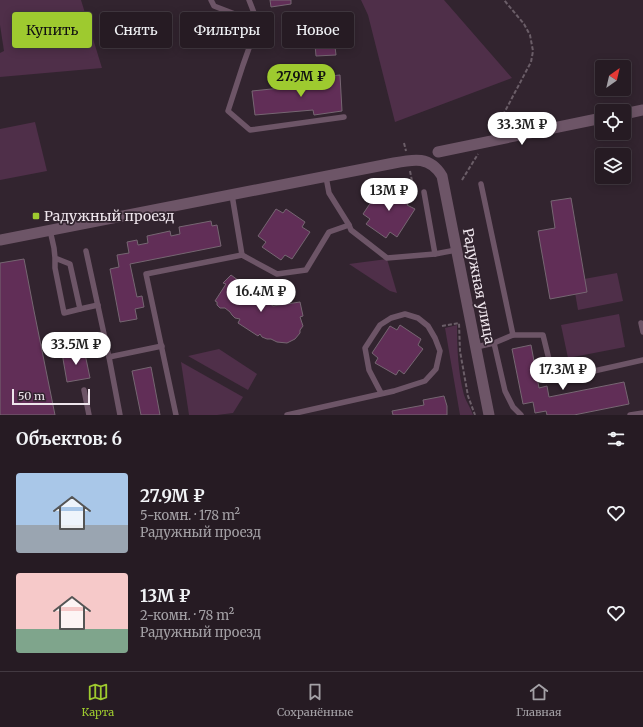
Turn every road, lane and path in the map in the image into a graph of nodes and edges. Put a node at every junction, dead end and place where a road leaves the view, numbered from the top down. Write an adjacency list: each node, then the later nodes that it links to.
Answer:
1 (211, 0): 4 (lane)
2 (249, 0): 5 (lane)
3 (504, 0): 11 (path)
4 (230, 12)
5 (254, 12)
6 (249, 48): 9 (lane)
7 (643, 110): 8 (street)
8 (631, 113)
9 (344, 117)
10 (595, 119): 14 (street)
11 (490, 135)
12 (404, 143): 13 (path)
13 (406, 151)
14 (438, 152)
15 (478, 154): 18 (path)
16 (410, 170): 19 (path)
17 (326, 177): 22 (street); 23 (lane); 26 (street, Радужная улица)
18 (462, 180)
19 (412, 181)
20 (481, 184): 38 (lane)
21 (424, 192): 28 (lane)
22 (232, 195): 24 (street); 29 (lane)
23 (349, 226): 28 (lane); 29 (lane)
24 (50, 230): 25 (street); 30 (lane)
25 (0, 240)
26 (456, 250): 28 (lane); 41 (street, Радужная улица)
27 (86, 251): 31 (lane)
28 (435, 254)
29 (242, 255): 40 (lane)
30 (55, 258): 32 (lane); 32 (lane)
31 (98, 305): 32 (lane); 42 (lane)
32 (80, 309)
33 (478, 312): 34 (path)
34 (484, 312)
35 (641, 323): 37 (lane)
36 (442, 326): 51 (path)
37 (643, 332)
38 (513, 335): 39 (lane); 43 (lane)
39 (494, 343): 41 (lane); 53 (lane)
40 (162, 346): 42 (lane); 49 (lane)
41 (476, 347): 52 (street, Радужная улица)
42 (109, 357): 48 (lane)
43 (643, 360)
44 (84, 390): 47 (lane)
45 (381, 393): 45 (lane); 50 (lane)
46 (643, 412): 54 (lane)
47 (89, 415)
48 (120, 415)
49 (176, 415)
50 (287, 415)
51 (475, 415)
52 (489, 415)
53 (521, 415)
54 (630, 415)

